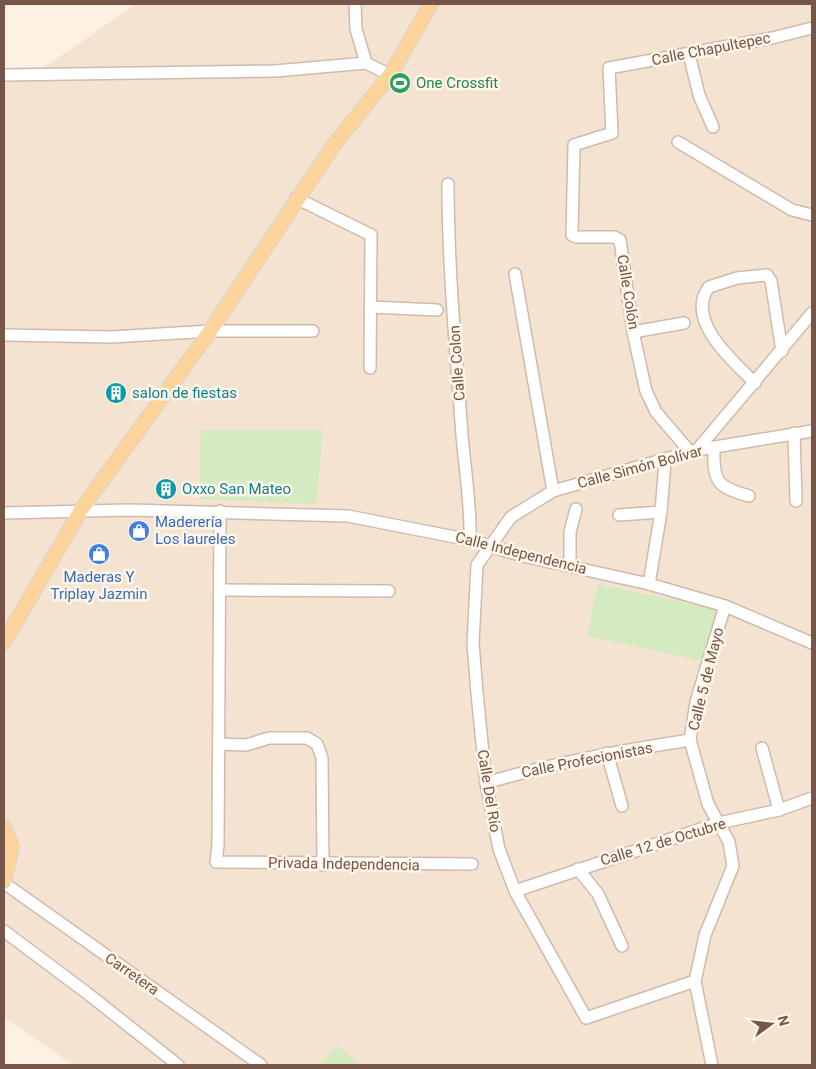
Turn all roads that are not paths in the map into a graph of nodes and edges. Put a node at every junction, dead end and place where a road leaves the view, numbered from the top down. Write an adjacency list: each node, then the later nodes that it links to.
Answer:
1 (355, 4): 5 (street)
2 (431, 4): 8 (main road)
3 (812, 28): 4 (street, Calle Chapultepec)
4 (689, 54): 6 (street, Calle Chapultepec); 9 (street)
5 (366, 63): 7 (street); 8 (street)
6 (608, 68): 21 (street, Calle Colón)
7 (4, 75)
8 (390, 75): 12 (main road)
9 (713, 127)
10 (678, 142): 13 (street)
11 (448, 184): 40 (street, Calle Colon)
12 (296, 198): 15 (street); 19 (main road)
13 (812, 215)
14 (515, 274): 31 (street)
15 (371, 308): 16 (street); 24 (street)
16 (437, 310)
17 (812, 313): 23 (street)
18 (684, 323): 21 (street)
19 (210, 330): 20 (street); 22 (street); 35 (main road)
20 (313, 331)
21 (633, 332): 29 (street, Calle Colón)
22 (4, 335)
23 (782, 352): 25 (street); 25 (street)
24 (370, 368)
25 (754, 382): 29 (street)
26 (812, 431): 27 (street, Calle Simón Bolívar)
27 (794, 433): 28 (street, Calle Simón Bolívar); 33 (street)
28 (714, 448): 29 (street, Calle Simón Bolívar); 32 (street)
29 (694, 452): 30 (street, Calle Simón Bolívar)
30 (665, 461): 31 (street, Calle Simón Bolívar); 37 (street)
31 (554, 490): 41 (street, Calle Simón Bolívar)
32 (749, 496)
33 (796, 500)
34 (576, 509): 42 (street)
35 (81, 510): 36 (street, Calle Independencia); 38 (street, Calle Independencia); 47 (main road)
36 (220, 511): 40 (street, Calle Independencia); 44 (street)
37 (661, 512): 39 (street); 43 (street)
38 (4, 513)
39 (619, 515)
40 (470, 540): 41 (street, Calle Independencia)
41 (489, 546): 42 (street, Calle Independencia); 53 (street, Calle Del Río)
42 (570, 565): 43 (street, Calle Independencia)
43 (649, 584): 46 (street, Calle Independencia)
44 (221, 590): 45 (street); 50 (street)
45 (389, 591)
46 (725, 606): 48 (street, Calle Independencia); 49 (street, Calle 5 de Mayo)
47 (4, 642)
48 (812, 643)
49 (690, 740): 52 (street, Calle Profecionistas); 57 (street, Calle 5 de Mayo)
50 (219, 744): 60 (street); 60 (street, Privada Independencia)
51 (762, 748): 56 (street)
52 (607, 753): 53 (street, Calle Profecionistas); 55 (street)
53 (486, 782): 63 (street, Calle Del Río)
54 (812, 798): 56 (street, Calle 12 de Octubre)
55 (622, 806)
56 (779, 810): 57 (street, Calle 12 de Octubre)
57 (719, 823): 61 (street, Calle 12 de Octubre); 66 (street, Calle 5 de Mayo)
58 (4, 827): 62 (main road)
59 (472, 864): 60 (street, Privada Independencia)
60 (323, 865)
61 (578, 869): 63 (street, Calle 12 de Octubre); 65 (street)
62 (4, 882): 68 (street, Carretera)
63 (515, 891): 66 (street, Calle Del Río)
64 (4, 931): 67 (street)
65 (622, 946)
66 (695, 981): 69 (street, Calle 5 de Mayo)
67 (178, 1065)
68 (262, 1065)
69 (712, 1065)

